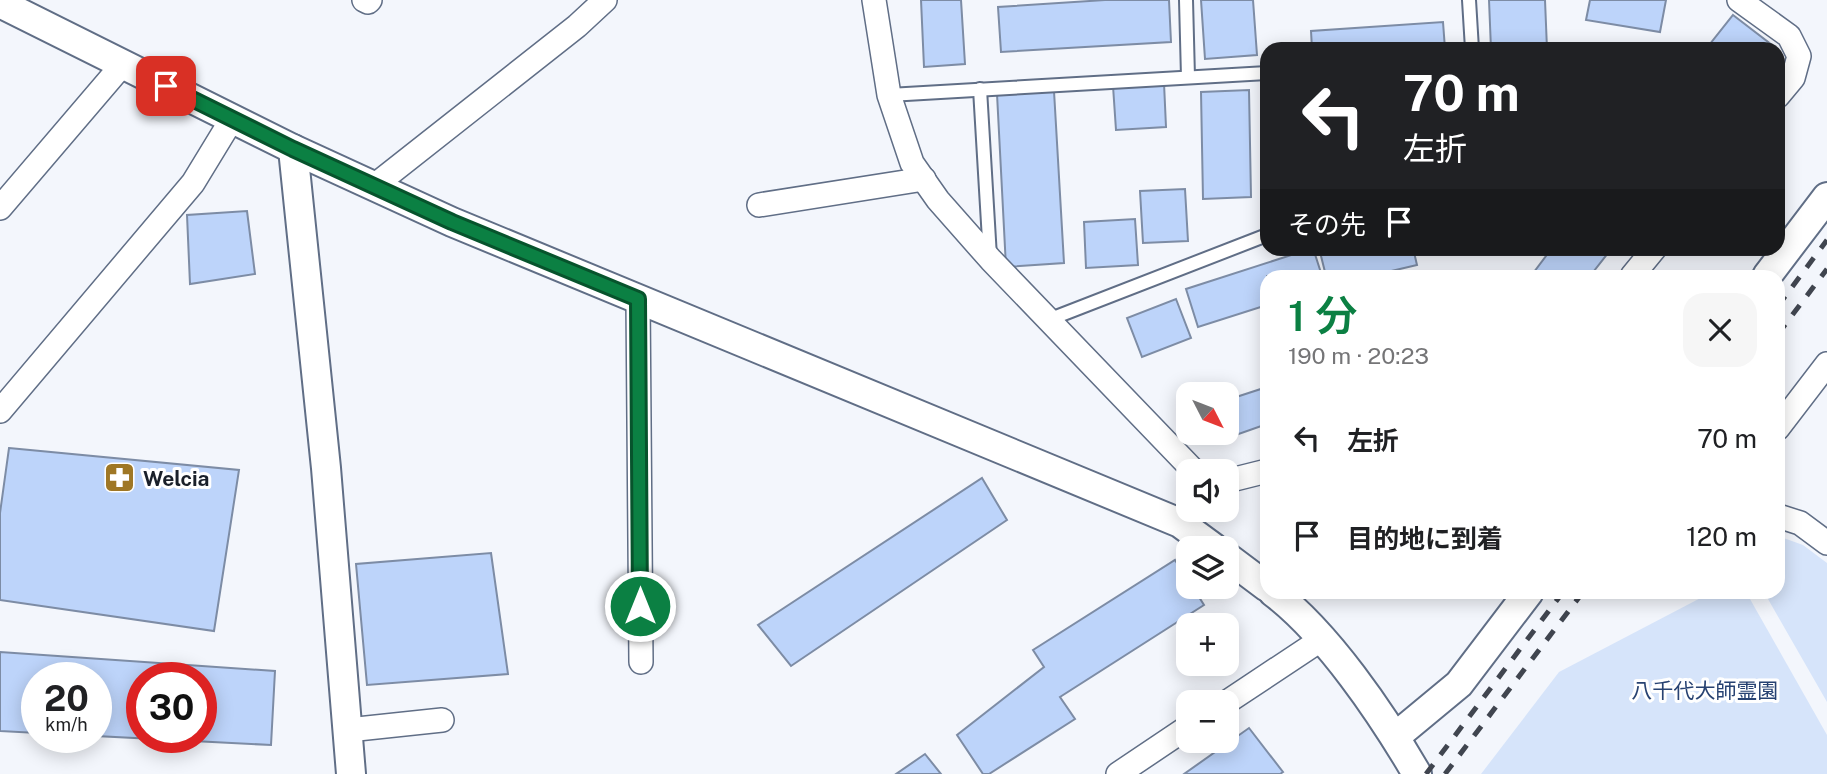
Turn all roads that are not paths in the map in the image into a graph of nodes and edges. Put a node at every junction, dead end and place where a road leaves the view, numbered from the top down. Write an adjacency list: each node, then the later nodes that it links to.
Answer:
1 (364, 0): 2 (street)
2 (370, 0)
3 (605, 0): 19 (street)
4 (874, 0): 15 (street)
5 (1186, 0): 12 (lane)
6 (1469, 0): 9 (lane)
7 (1739, 0): 13 (street)
8 (7, 3): 10 (street)
9 (1472, 42)
10 (122, 64): 16 (street); 22 (street)
11 (1260, 73): 12 (lane)
12 (1188, 77): 14 (lane)
13 (1785, 88)
14 (980, 89): 15 (lane); 27 (lane)
15 (889, 95): 18 (street)
16 (232, 119): 17 (street); 33 (street)
17 (293, 149): 19 (street); 51 (street)
18 (924, 179): 21 (street); 27 (street)
19 (374, 186): 30 (street)
20 (1827, 197): 24 (street)
21 (759, 205)
22 (0, 208)
23 (1260, 238): 31 (lane)
24 (1785, 252)
25 (1649, 256): 28 (street)
26 (1782, 256): 29 (street)
27 (991, 260): 31 (street)
28 (1637, 270)
29 (1772, 270)
30 (638, 299): 38 (street); 48 (street)
31 (1048, 320): 35 (street)
32 (1827, 363): 34 (street)
33 (0, 411)
34 (1785, 419)
35 (1182, 459)
36 (1260, 473): 37 (street)
37 (1239, 478)
38 (1176, 512)
39 (1785, 518): 42 (street)
40 (1190, 522): 41 (street)
41 (1203, 536)
42 (1827, 542)
43 (1239, 566): 44 (street)
44 (1260, 582)
45 (1282, 599): 47 (street)
46 (1524, 599): 53 (street)
47 (1322, 639): 49 (street); 53 (street)
48 (641, 662)
49 (1239, 694)
50 (442, 720): 51 (street)
51 (348, 730): 54 (street)
52 (1176, 735): 55 (street)
53 (1395, 737): 56 (street)
54 (351, 774)
55 (1118, 774)
56 (1417, 774)

